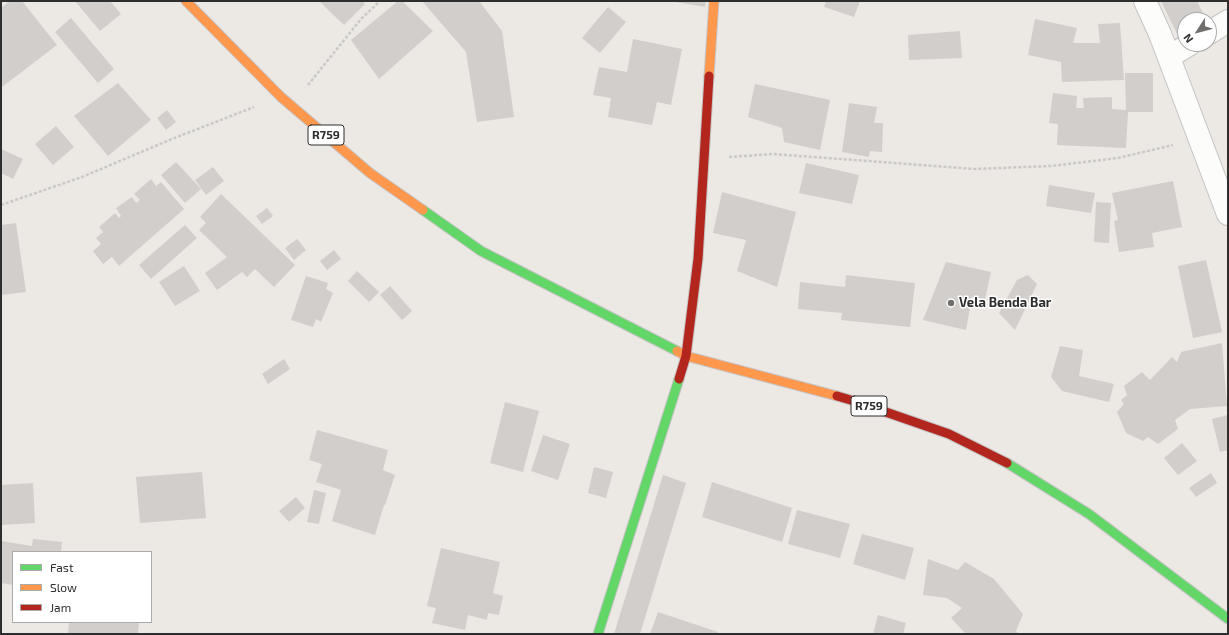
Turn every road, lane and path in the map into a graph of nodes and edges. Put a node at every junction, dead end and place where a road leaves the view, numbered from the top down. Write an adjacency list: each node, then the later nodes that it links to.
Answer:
1 (186, 1): 9 (main road, R759)
2 (380, 1): 10 (path)
3 (714, 1): 12 (main road)
4 (1145, 1): 8 (street)
5 (1228, 21): 6 (street)
6 (1217, 28)
7 (1177, 52): 8 (street)
8 (1169, 57): 11 (street)
9 (281, 97): 10 (main road, R759); 13 (path)
10 (291, 106): 15 (main road, R759)
11 (1200, 139): 12 (path); 14 (street)
12 (703, 160): 15 (main road)
13 (1, 205)
14 (1228, 214)
15 (686, 356): 16 (main road, R759); 17 (main road)
16 (1228, 619)
17 (598, 634)

